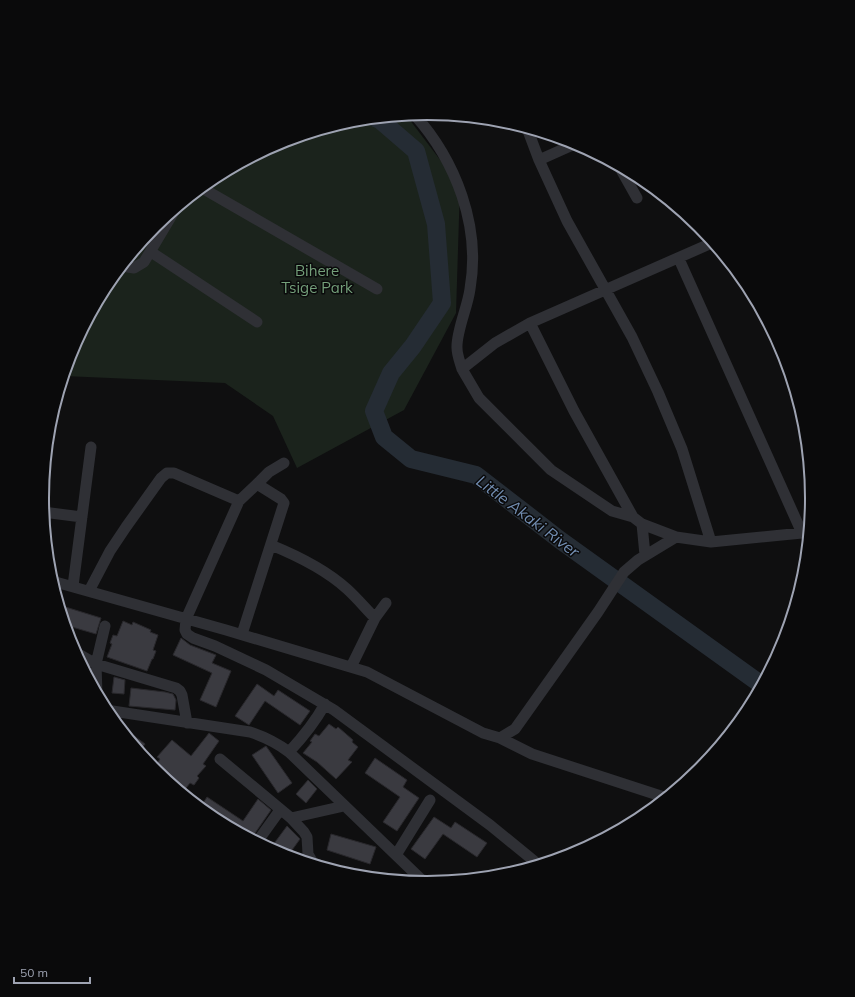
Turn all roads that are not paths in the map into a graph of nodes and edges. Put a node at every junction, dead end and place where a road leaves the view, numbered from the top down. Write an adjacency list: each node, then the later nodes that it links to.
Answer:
1 (420, 120): 17 (street)
2 (529, 134): 4 (street)
3 (568, 147): 4 (street)
4 (539, 160): 14 (street)
5 (624, 176): 7 (street)
6 (207, 191): 13 (street)
7 (637, 198)
8 (167, 225): 10 (street)
9 (708, 245): 11 (street)
10 (151, 252): 12 (street); 15 (street)
11 (679, 259): 14 (street); 26 (street)
12 (128, 267)
13 (377, 289)
14 (606, 290): 16 (street); 29 (street)
15 (257, 322)
16 (530, 323): 17 (street); 24 (street)
17 (462, 369): 24 (street)
18 (91, 447): 23 (street)
19 (284, 463): 20 (street)
20 (257, 484): 21 (street); 30 (street)
21 (239, 501): 34 (street); 37 (street)
22 (50, 513): 23 (street)
23 (82, 517): 33 (street)
24 (633, 517): 25 (street)
25 (642, 524): 28 (street); 31 (street)
26 (805, 529)
27 (804, 532): 29 (street)
28 (676, 537): 29 (street); 31 (street)
29 (711, 542)
30 (270, 545): 36 (street); 39 (street)
31 (645, 555): 47 (street)
32 (59, 583): 33 (street)
33 (73, 586): 34 (street)
34 (89, 591): 37 (street)
35 (386, 603): 36 (street)
36 (375, 618): 42 (street)
37 (186, 619): 39 (street); 44 (street)
38 (105, 626): 41 (street)
39 (242, 634): 42 (street)
40 (84, 657): 41 (street)
41 (96, 664): 43 (street); 46 (street)
42 (351, 667): 47 (street)
43 (97, 682)
44 (325, 704): 48 (street); 58 (street)
45 (115, 711): 46 (street)
46 (187, 723): 48 (street)
47 (500, 738): 50 (street)
48 (289, 752): 52 (street)
49 (220, 759): 53 (street)
50 (661, 796)
51 (430, 800): 56 (street)
52 (344, 806): 54 (street); 56 (street)
53 (280, 810): 54 (street); 55 (street)
54 (291, 818): 57 (street)
55 (260, 838)
56 (396, 855): 59 (street)
57 (310, 858)
58 (534, 861)
59 (418, 877)

